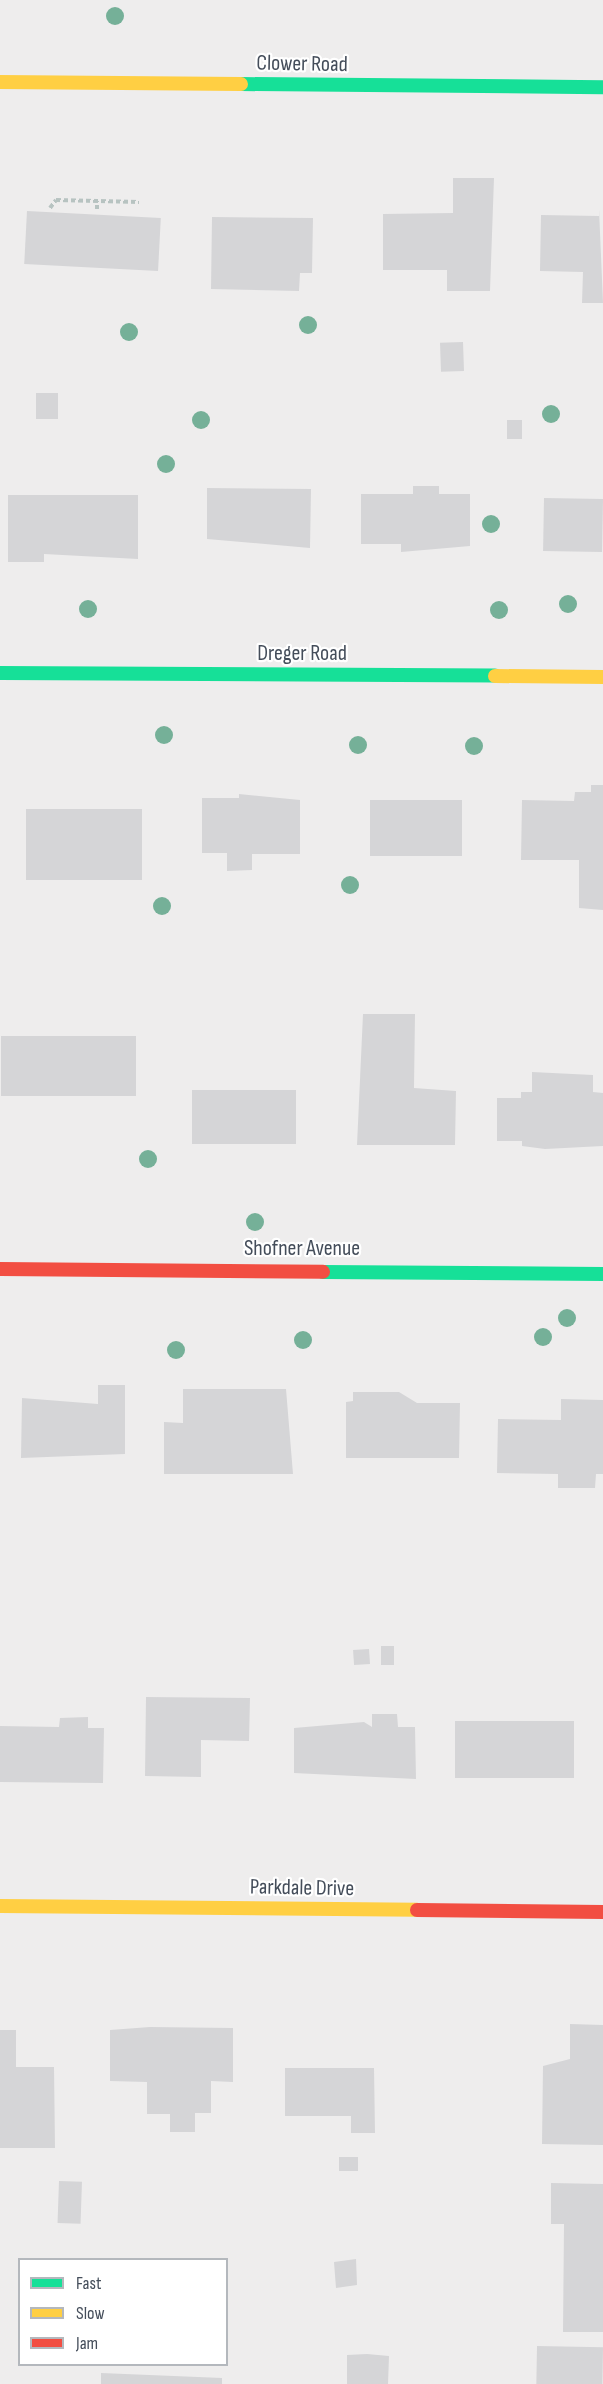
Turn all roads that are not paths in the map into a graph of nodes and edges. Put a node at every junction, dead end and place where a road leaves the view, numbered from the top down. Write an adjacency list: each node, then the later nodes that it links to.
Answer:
1 (0, 82): 2 (street, Clower Road)
2 (603, 87)
3 (0, 673): 4 (street, Dreger Road)
4 (603, 677)
5 (0, 1269): 6 (street, Shofner Avenue)
6 (603, 1274)
7 (0, 1906): 8 (street, Parkdale Drive)
8 (603, 1912)

